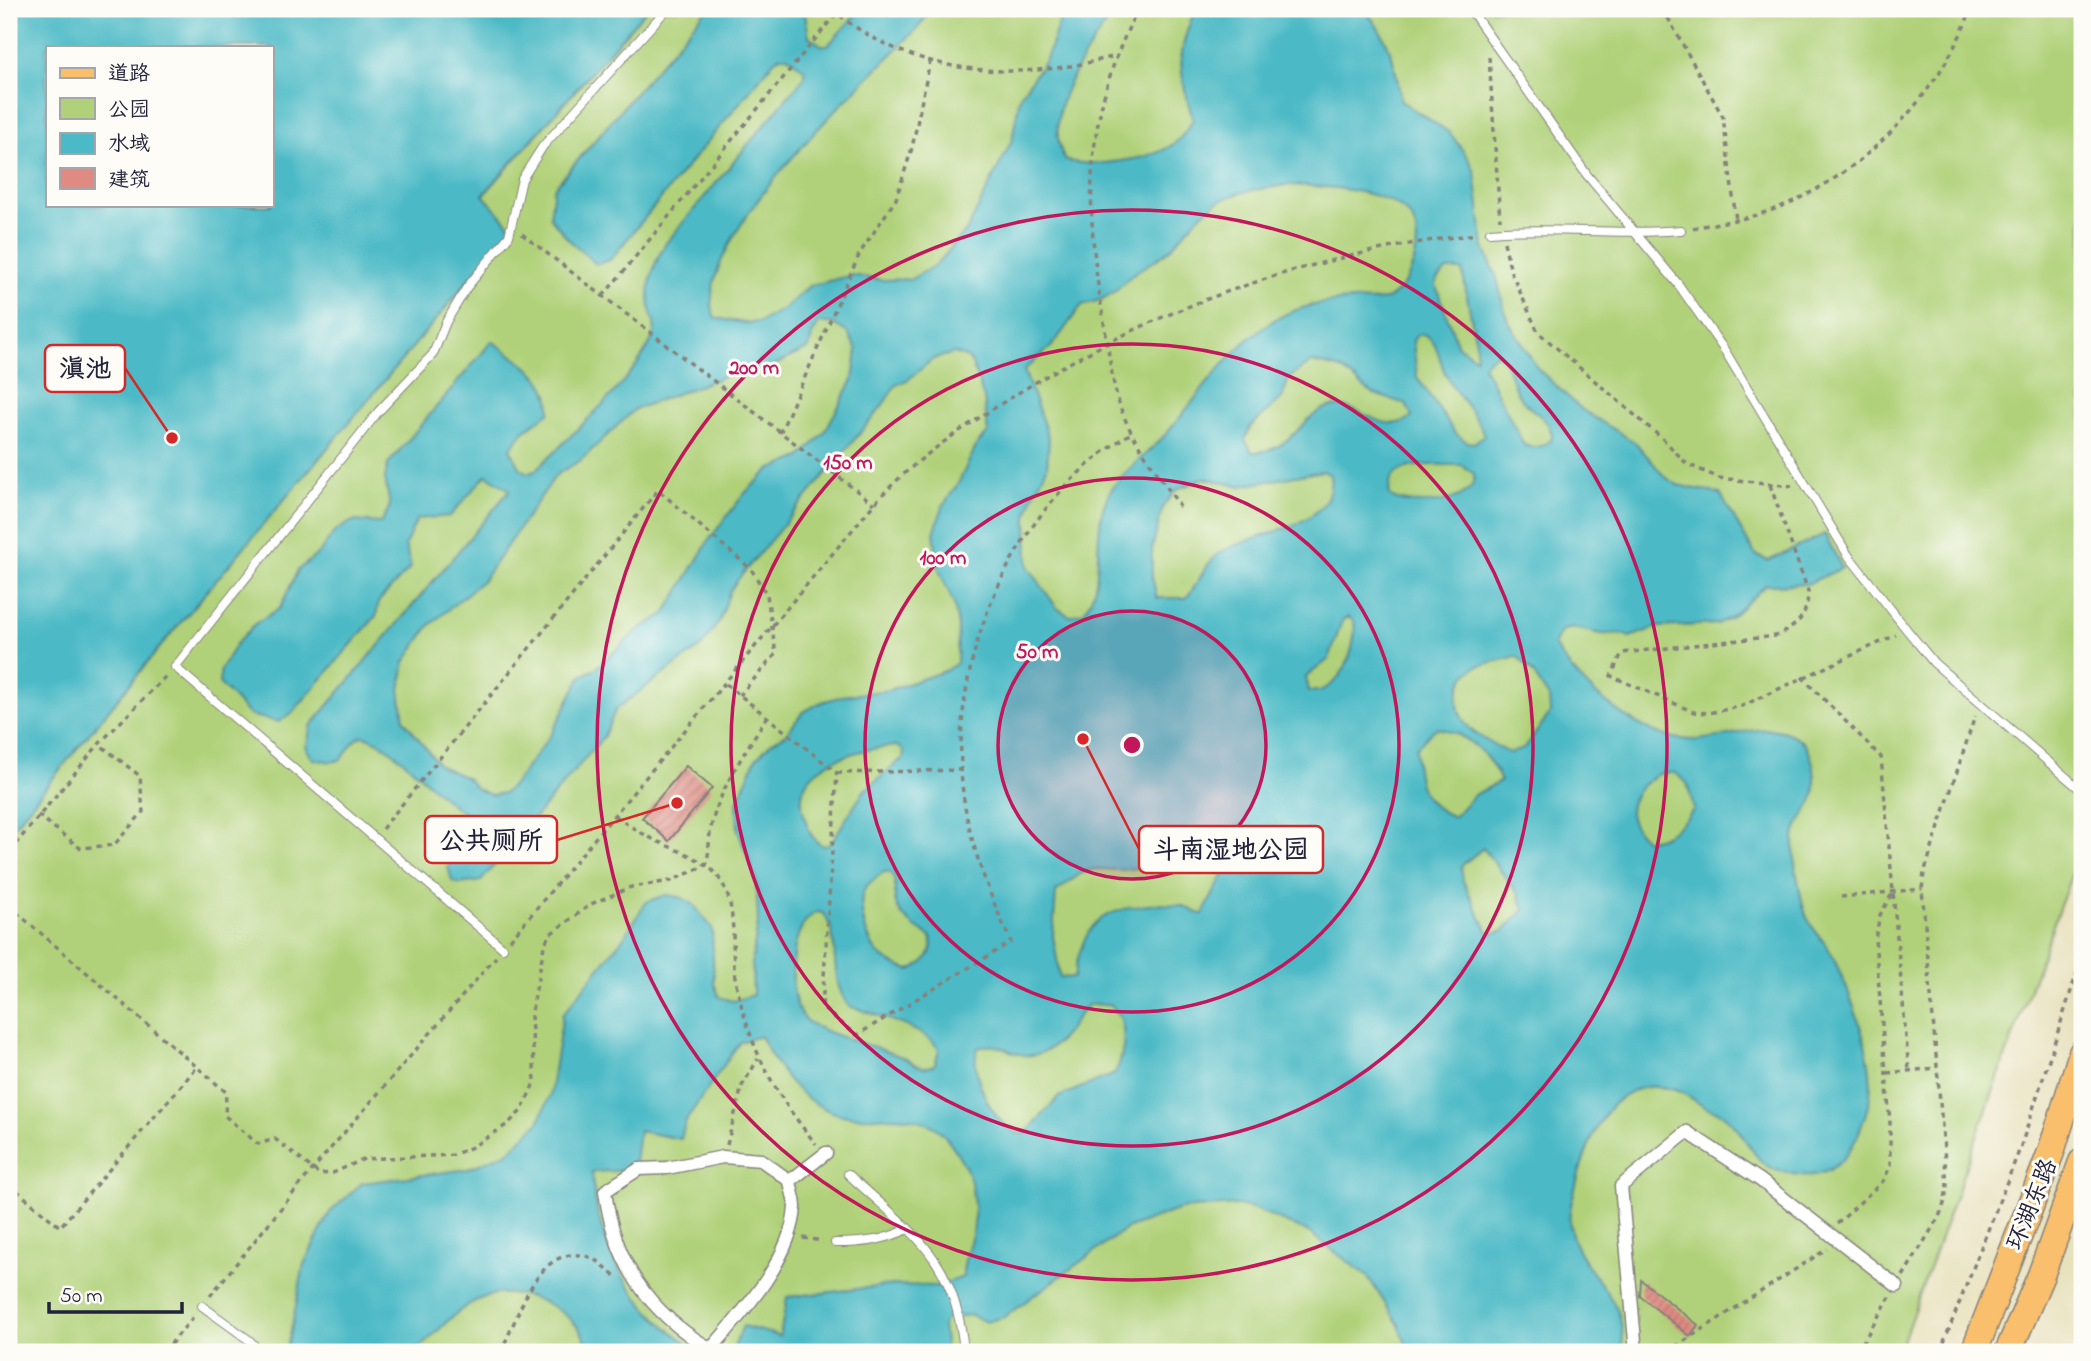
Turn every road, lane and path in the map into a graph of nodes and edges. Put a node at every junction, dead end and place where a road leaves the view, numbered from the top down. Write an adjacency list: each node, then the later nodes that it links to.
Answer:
1 (667, 9): 12 (lane)
2 (832, 9): 7 (path)
3 (1138, 9): 9 (path)
4 (1470, 9): 8 (lane)
5 (1663, 9): 11 (path)
6 (1971, 9): 11 (path)
7 (839, 11): 10 (path); 17 (path)
8 (1488, 34): 14 (path); 16 (lane)
9 (1115, 56): 10 (path); 18 (path)
10 (930, 61): 20 (path)
11 (1736, 220): 13 (path)
12 (512, 226): 17 (path); 27 (lane)
13 (1681, 230): 16 (lane)
14 (1501, 231): 15 (lane); 16 (lane); 21 (path)
15 (1490, 232): 18 (path)
16 (1634, 233): 22 (lane)
17 (603, 296): 20 (path)
18 (1107, 343): 19 (path); 23 (path)
19 (1133, 432): 24 (path); 34 (path)
20 (780, 433): 23 (path)
21 (1770, 485): 22 (path); 28 (path)
22 (1806, 485): 26 (lane)
23 (874, 504): 25 (path)
24 (1180, 507)
25 (772, 627): 29 (path); 30 (path); 39 (path)
26 (1907, 630): 28 (path); 31 (lane)
27 (175, 667): 33 (path); 39 (lane)
28 (1802, 677): 43 (path)
29 (726, 684): 30 (path); 38 (path)
30 (740, 695): 32 (path)
31 (1979, 703): 36 (lane); 42 (path)
32 (767, 716): 35 (path); 41 (path)
33 (99, 744): 37 (path); 37 (path)
34 (961, 771): 35 (path); 35 (path)
35 (836, 773)
36 (2082, 791)
37 (38, 815): 40 (path)
38 (614, 816): 41 (path); 46 (path)
39 (374, 839): 46 (lane)
40 (9, 852)
41 (706, 865): 49 (path); 57 (path)
42 (1923, 890): 43 (path); 51 (path)
43 (1893, 892): 44 (path); 52 (path); 53 (path)
44 (1841, 897)
45 (9, 906): 50 (path)
46 (503, 948): 57 (path)
47 (2082, 957): 78 (path)
48 (2082, 1053): 66 (main road, 环湖东路)
49 (758, 1059): 54 (path); 55 (path)
50 (197, 1067): 57 (path); 60 (path)
51 (1938, 1068): 52 (path); 69 (path)
52 (1909, 1071): 53 (path)
53 (1886, 1073): 62 (path)
54 (826, 1153): 59 (street)
55 (723, 1157): 59 (street); 67 (street)
56 (2082, 1162): 68 (main road, 环湖东路)
57 (312, 1170): 70 (path)
58 (848, 1174): 61 (lane)
59 (790, 1181): 63 (street)
60 (9, 1184)
61 (908, 1229): 65 (lane); 74 (lane)
62 (1828, 1232): 64 (street); 75 (street)
63 (787, 1235): 65 (path); 67 (street)
64 (1839, 1241): 69 (street); 76 (path)
65 (835, 1242)
66 (2009, 1258): 68 (main road); 79 (main road, 环湖东路)
67 (631, 1274): 73 (path)
68 (2041, 1275): 80 (main road, 环湖东路)
69 (1897, 1286): 77 (path)
70 (202, 1306): 71 (path); 72 (lane)
71 (164, 1352)
72 (261, 1352)
73 (500, 1352)
74 (964, 1352)
75 (1636, 1352)
76 (1667, 1352)
77 (1857, 1352)
78 (1940, 1352)
79 (1974, 1352)
80 (2008, 1352)

